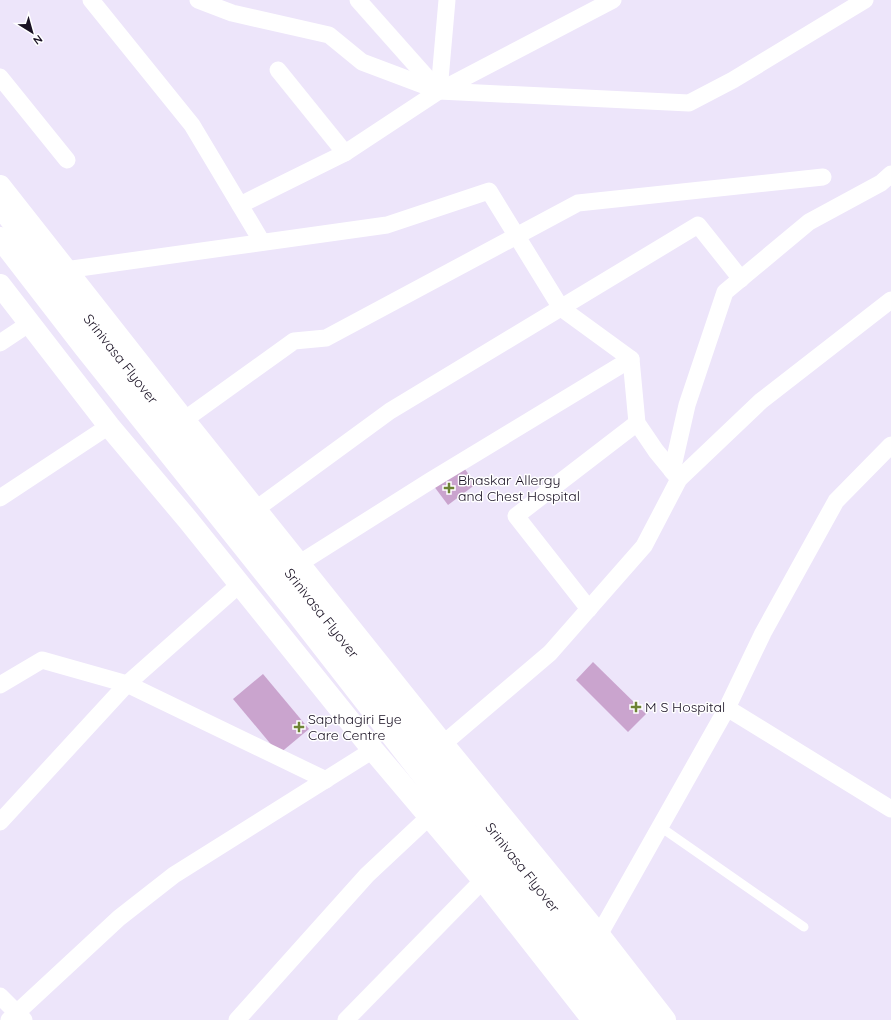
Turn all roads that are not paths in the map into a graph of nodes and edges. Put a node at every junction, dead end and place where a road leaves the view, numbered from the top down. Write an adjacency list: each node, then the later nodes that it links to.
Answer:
1 (91, 0): 15 (street)
2 (198, 0): 9 (street)
3 (358, 0): 9 (street)
4 (447, 0): 9 (street)
5 (613, 0): 9 (street)
6 (865, 0): 9 (street)
7 (278, 70): 10 (street)
8 (0, 77): 11 (street)
9 (439, 91): 10 (street)
10 (345, 153): 15 (street)
11 (66, 160)
12 (891, 174): 21 (street)
13 (823, 177): 17 (street)
14 (0, 186): 20 (street)
15 (240, 205): 19 (street)
16 (0, 206): 57 (street, Srinivasa Flyover)
17 (517, 236): 19 (street); 24 (street); 28 (street)
18 (0, 238): 56 (street, Srinivasa Flyover)
19 (262, 242): 20 (street)
20 (65, 270): 28 (street)
21 (741, 279): 24 (street); 32 (street)
22 (0, 285): 25 (street)
23 (891, 300): 32 (street)
24 (560, 308): 27 (street); 34 (street)
25 (30, 323): 26 (street); 30 (street)
26 (0, 344)
27 (631, 359): 29 (street); 35 (street)
28 (184, 420): 34 (street)
29 (637, 423): 32 (street); 37 (street)
30 (109, 426): 33 (street); 36 (street)
31 (891, 446): 40 (street)
32 (676, 475): 37 (street)
33 (0, 498)
34 (256, 509): 35 (street)
35 (300, 563): 41 (street)
36 (240, 584): 38 (street); 42 (street)
37 (588, 609): 41 (street)
38 (127, 684): 39 (street); 43 (street); 46 (street)
39 (0, 685)
40 (727, 708): 44 (street); 47 (street)
41 (443, 744): 50 (street)
42 (373, 750): 43 (street); 45 (street)
43 (326, 780): 52 (street)
44 (891, 809)
45 (430, 816): 48 (street); 53 (street)
46 (0, 822)
47 (659, 826): 49 (lane); 50 (street)
48 (483, 880): 54 (street); 55 (street)
49 (804, 926)
50 (599, 935): 58 (street)
51 (0, 996): 52 (street)
52 (16, 1018)
53 (237, 1020)
54 (346, 1020)
55 (593, 1020)
56 (618, 1020)
57 (643, 1020)
58 (665, 1020)

